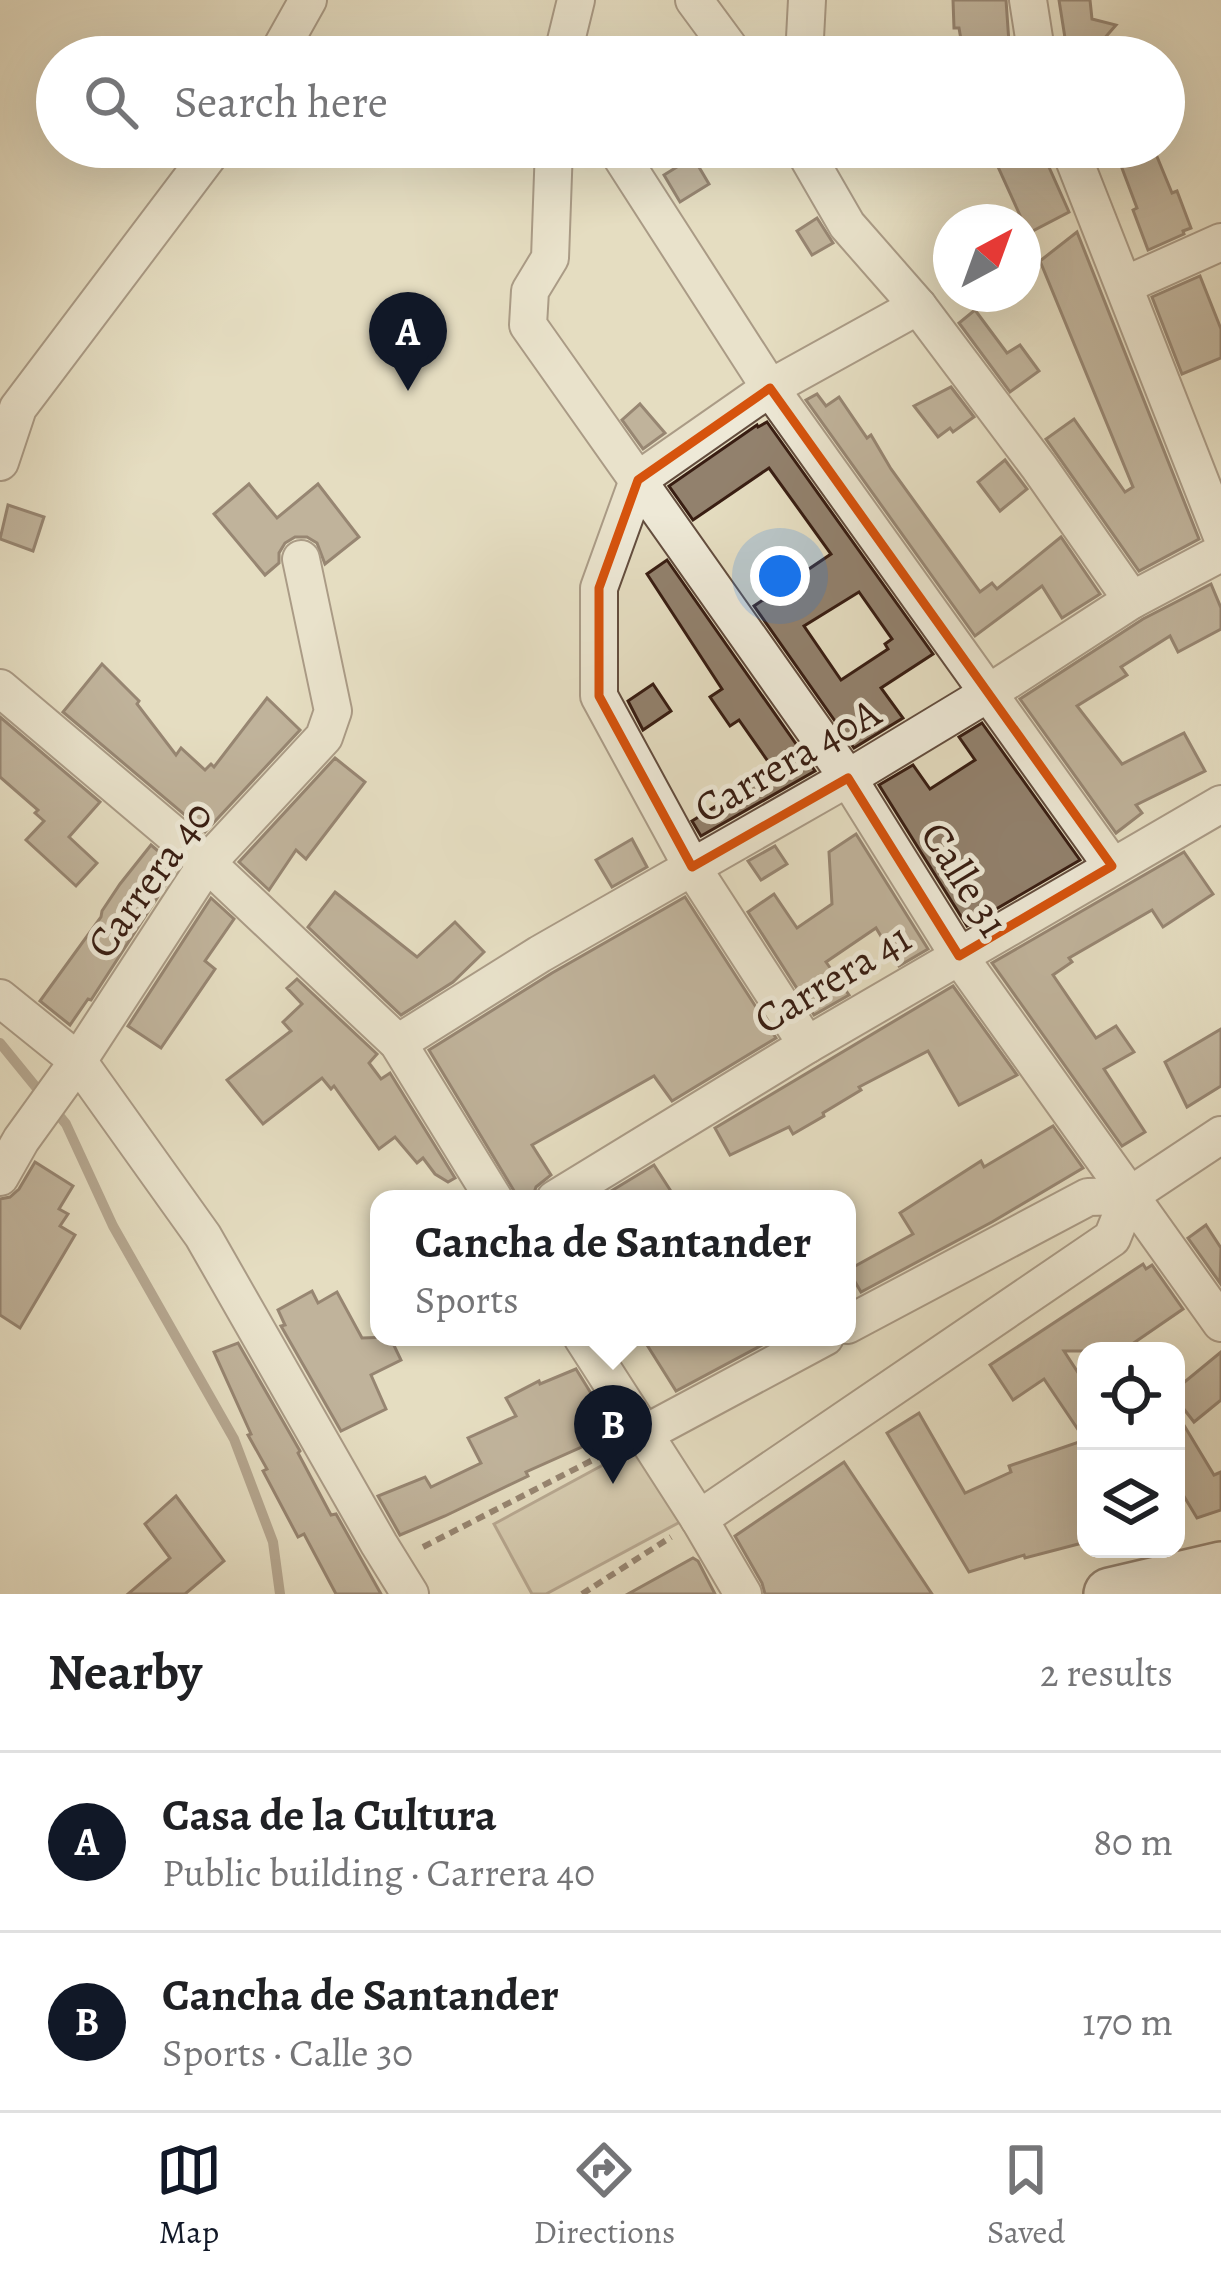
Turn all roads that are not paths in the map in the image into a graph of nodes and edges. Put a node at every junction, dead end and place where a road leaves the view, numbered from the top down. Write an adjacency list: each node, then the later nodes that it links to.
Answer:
1 (308, 0): 6 (street)
2 (576, 0): 7 (street)
3 (694, 0): 8 (street)
4 (806, 0): 9 (street)
5 (1028, 0): 10 (street)
6 (288, 36)
7 (567, 36)
8 (721, 36)
9 (805, 36)
10 (1034, 36)
11 (198, 168): 20 (street)
12 (553, 168): 21 (street, Calle 31)
13 (629, 168): 19 (street)
14 (814, 168): 18 (street)
15 (1078, 168): 17 (street)
16 (1221, 242): 17 (street)
17 (1125, 285): 22 (street)
18 (918, 306): 19 (street); 25 (street)
19 (770, 388): 21 (street); 27 (street)
20 (0, 462)
21 (638, 480): 28 (street, Calle 31); 32 (street)
22 (1218, 518)
23 (1221, 553): 25 (street, Carrera 40A)
24 (301, 559): 30 (street, Carrera 40)
25 (1132, 599): 27 (street, Carrera 40A)
26 (0, 688): 30 (street)
27 (987, 694): 28 (street, Carrera 40A); 31 (street)
28 (848, 778): 32 (street, Carrera 40A); 33 (street, Calle 31)
29 (1221, 804): 31 (street, Carrera 41)
30 (207, 863): 35 (street); 37 (street, Carrera 40)
31 (1112, 866): 33 (street, Carrera 41)
32 (692, 867): 35 (street, Carrera 40A); 36 (street)
33 (958, 956): 36 (street, Carrera 41); 42 (street, Calle 31)
34 (0, 998): 37 (street)
35 (398, 1043): 40 (street)
36 (807, 1045): 41 (street, Carrera 41)
37 (73, 1067): 39 (street, Carrera 40); 50 (street)
38 (1221, 1135): 42 (street)
39 (0, 1177)
40 (488, 1190)
41 (570, 1190)
42 (1130, 1196): 43 (street); 44 (street, Calle 31); 48 (street)
43 (856, 1320)
44 (1221, 1322)
45 (588, 1346): 47 (street)
46 (808, 1346): 47 (street)
47 (644, 1434): 48 (street)
48 (699, 1519): 51 (street)
49 (1221, 1568): 52 (street)
50 (400, 1579)
51 (743, 1594)
52 (1110, 1594)

